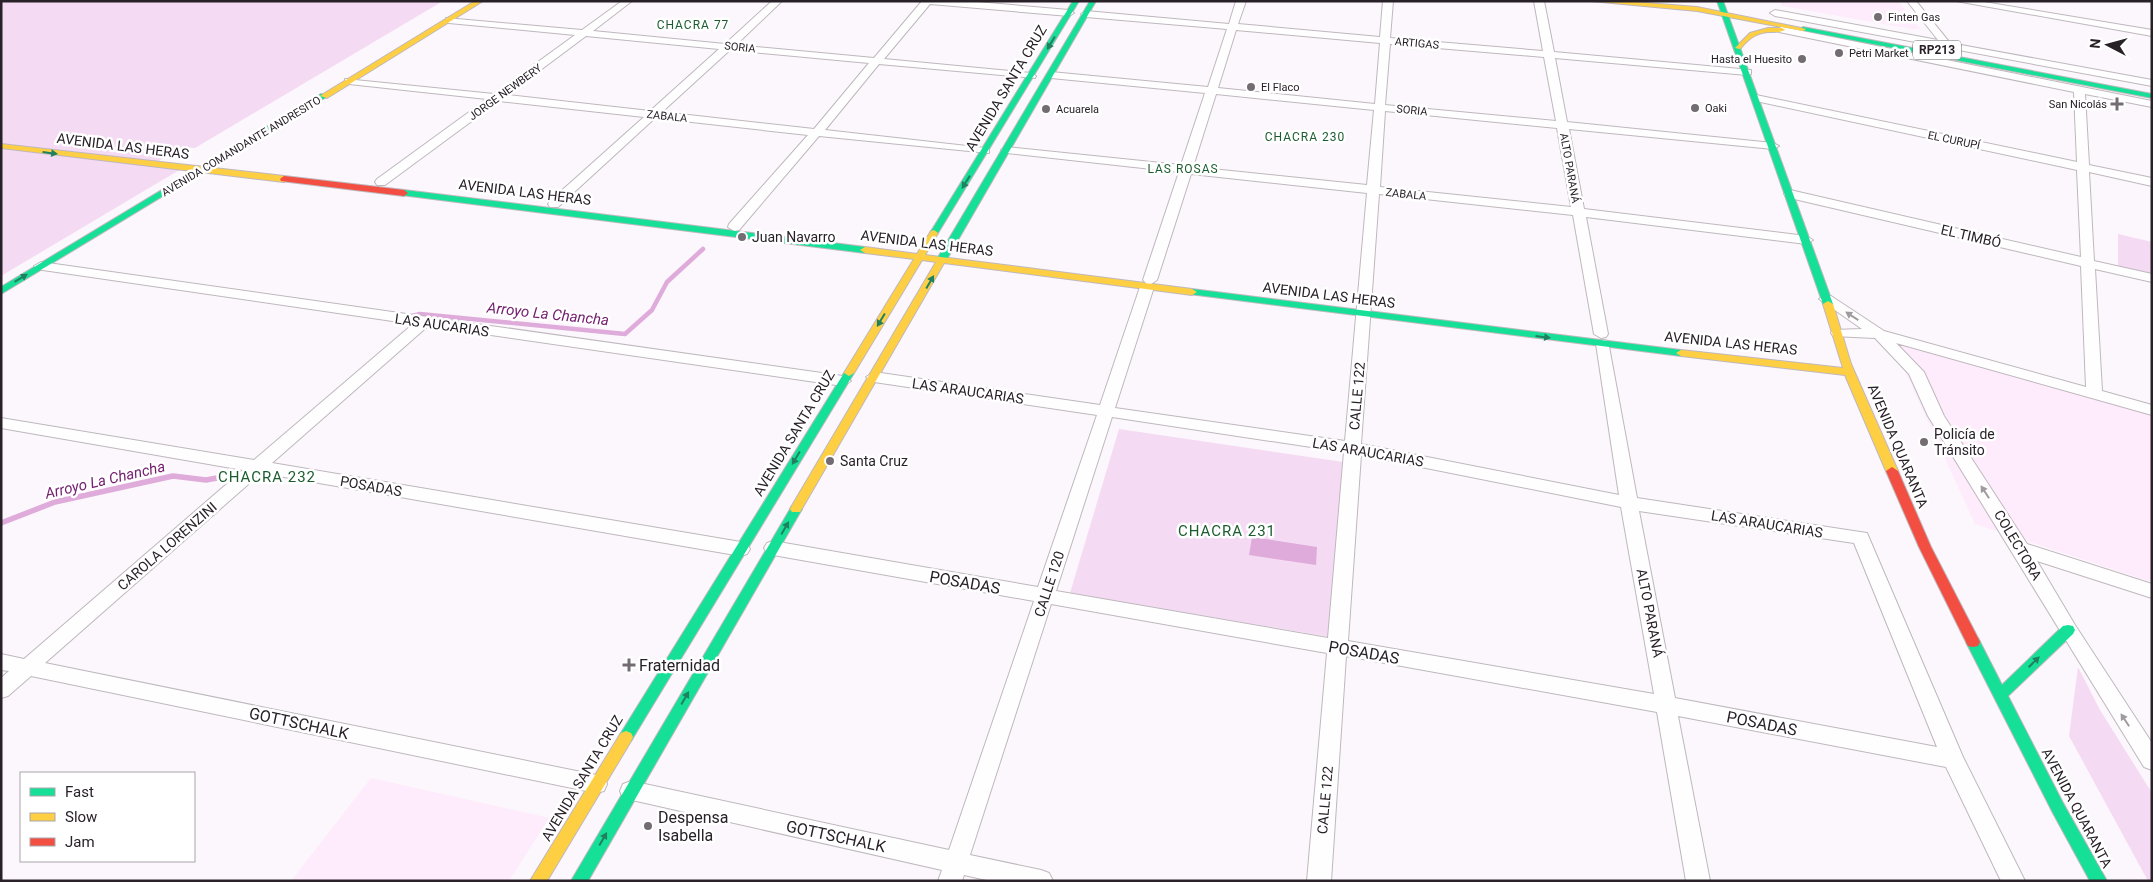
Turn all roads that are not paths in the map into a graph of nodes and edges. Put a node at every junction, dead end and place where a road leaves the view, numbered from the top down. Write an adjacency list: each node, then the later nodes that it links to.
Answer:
1 (466, 1): 54 (main road, AVENIDA COMANDANTE ANDRESITO)
2 (480, 1): 19 (main road, AVENIDA COMANDANTE ANDRESITO)
3 (628, 1): 22 (street, JORGE NEWBERY)
4 (778, 1): 28 (street)
5 (928, 1): 16 (street); 31 (street)
6 (1076, 1): 16 (main road, AVENIDA SANTA CRUZ)
7 (1094, 1): 18 (main road)
8 (1242, 1): 20 (street, CALLE 120)
9 (1388, 1): 25 (street, CALLE 122)
10 (1539, 1): 30 (street, ALTO PARANÁ)
11 (1594, 1): 15 (main road)
12 (1661, 1): 15 (main road)
13 (1911, 1): 27 (street)
14 (1960, 1): 23 (street)
15 (1723, 8): 24 (main road, RP213); 29 (main road, AVENIDA QUARANTA); 38 (main road, RP213)
16 (1069, 13): 34 (main road, AVENIDA SANTA CRUZ, one-way to 34)
17 (1775, 13): 27 (street)
18 (1086, 14): 20 (street, ARTIGAS); 33 (main road)
19 (449, 20): 22 (street, SORIA); 35 (main road, AVENIDA COMANDANTE ANDRESITO)
20 (1234, 27): 25 (street, ARTIGAS); 39 (street, CALLE 120)
21 (1782, 30): 26 (street); 29 (main road)
22 (588, 32): 28 (street, SORIA); 41 (street, JORGE NEWBERY)
23 (2152, 33)
24 (1838, 36): 26 (street); 40 (main road, RP213)
25 (1386, 40): 30 (street, ARTIGAS); 44 (street, CALLE 122)
26 (1856, 45): 37 (street)
27 (1947, 45): 36 (street)
28 (729, 46): 31 (street, SORIA); 45 (street)
29 (1738, 48): 32 (main road, AVENIDA QUARANTA)
30 (1550, 55): 32 (street, ARTIGAS); 46 (street, ALTO PARANÁ)
31 (875, 61): 34 (street, SORIA); 47 (street)
32 (1747, 72): 42 (main road, AVENIDA QUARANTA)
33 (1051, 75): 39 (street, SORIA); 51 (main road)
34 (1031, 76): 52 (main road, AVENIDA SANTA CRUZ)
35 (349, 81): 41 (street, ZABALA); 53 (main road, AVENIDA COMANDANTE ANDRESITO)
36 (2152, 83)
37 (2079, 89): 43 (street); 55 (street)
38 (2152, 90)
39 (1212, 91): 44 (street, SORIA); 57 (street, CALLE 120)
40 (2152, 96)
41 (498, 97): 45 (street, ZABALA); 58 (street, JORGE NEWBERY)
42 (1756, 98): 50 (main road, AVENIDA QUARANTA); 55 (street, EL CURUPÍ)
43 (2152, 104)
44 (1380, 107): 46 (street, SORIA); 60 (street, CALLE 122)
45 (654, 114): 47 (street, ZABALA); 62 (street)
46 (1563, 125): 50 (street, SORIA); 63 (street, ALTO PARANÁ)
47 (817, 132): 52 (street, ZABALA); 64 (street)
48 (1, 134): 54 (main road, AVENIDA LAS HERAS)
49 (1, 146): 56 (main road, AVENIDA LAS HERAS, one-way to 56)
50 (1772, 146): 61 (main road, AVENIDA QUARANTA)
51 (1007, 150): 57 (street, ZABALA); 67 (main road)
52 (985, 151): 66 (main road, AVENIDA SANTA CRUZ, one-way to 66)
53 (214, 162): 54 (main road, AVENIDA COMANDANTE ANDRESITO); 58 (main road, AVENIDA LAS HERAS)
54 (200, 165): 56 (main road, AVENIDA LAS HERAS); 66 (main road, AVENIDA LAS HERAS); 69 (main road, AVENIDA COMANDANTE ANDRESITO)
55 (2082, 167): 59 (street, EL CURUPÍ); 68 (street)
56 (185, 169): 71 (main road, AVENIDA COMANDANTE ANDRESITO)
57 (1186, 169): 60 (street, ZABALA); 72 (street, CALLE 120)
58 (381, 182): 62 (main road, AVENIDA LAS HERAS)
59 (2152, 182)
60 (1374, 190): 63 (street, ZABALA); 75 (street, CALLE 122)
61 (1790, 194): 65 (main road, AVENIDA QUARANTA); 68 (street, EL TIMBÓ)
62 (554, 204): 64 (main road, AVENIDA LAS HERAS)
63 (1578, 212): 65 (street, ZABALA); 79 (street, ALTO PARANÁ)
64 (734, 227): 66 (main road, AVENIDA LAS HERAS)
65 (1806, 240): 74 (main road, AVENIDA QUARANTA)
66 (921, 254): 67 (main road, AVENIDA LAS HERAS); 82 (main road, AVENIDA SANTA CRUZ, one-way to 82)
67 (944, 257): 72 (main road, AVENIDA LAS HERAS); 81 (main road, one-way to 67)
68 (2088, 263): 70 (street, EL TIMBÓ); 83 (street)
69 (41, 266): 73 (main road, AVENIDA COMANDANTE ANDRESITO, one-way to 69); 76 (street, LAS AUCARIAS)
70 (2152, 278)
71 (1, 279)
72 (1148, 284): 75 (main road, AVENIDA LAS HERAS); 85 (street, CALLE 120)
73 (1, 290)
74 (1826, 299): 77 (main road, AVENIDA QUARANTA); 78 (street, COLECTORA, one-way to 74)
75 (1364, 311): 79 (main road, AVENIDA LAS HERAS); 87 (street, CALLE 122)
76 (424, 322): 82 (street, LAS AUCARIAS); 88 (street, CAROLA LORENZINI)
77 (1838, 334): 78 (street); 80 (main road, AVENIDA QUARANTA)
78 (1879, 334): 83 (street); 93 (street, COLECTORA, one-way to 78)
79 (1602, 339): 80 (main road, AVENIDA LAS HERAS); 89 (street, ALTO PARANÁ)
80 (1848, 368): 101 (main road, AVENIDA QUARANTA)
81 (874, 377): 85 (street, LAS ARAUCARIAS); 91 (main road, one-way to 81)
82 (843, 381): 92 (main road, AVENIDA SANTA CRUZ, one-way to 92)
83 (2094, 395): 84 (street)
84 (2152, 410)
85 (1106, 412): 87 (street, LAS ARAUCARIAS); 95 (street, CALLE 120)
86 (1, 423): 88 (street, POSADAS)
87 (1353, 448): 89 (street, LAS ARAUCARIAS); 97 (street, CALLE 122)
88 (258, 466): 92 (street, POSADAS); 99 (street, CAROLA LORENZINI)
89 (1629, 503): 90 (street, LAS ARAUCARIAS); 102 (street, ALTO PARANÁ)
90 (1861, 538): 103 (street)
91 (774, 548): 95 (street, POSADAS); 106 (main road, one-way to 91)
92 (741, 549): 105 (main road, AVENIDA SANTA CRUZ)
93 (2022, 549): 94 (street); 96 (street, COLECTORA)
94 (2152, 591)
95 (1045, 596): 97 (street, POSADAS); 107 (street, CALLE 120)
96 (2068, 630): 101 (main road, one-way to 96); 104 (street, COLECTORA, one-way to 96)
97 (1337, 647): 102 (street, POSADAS); 111 (street, CALLE 122)
98 (1, 662): 99 (street, GOTTSCHALK)
99 (28, 667): 100 (street, CAROLA LORENZINI); 105 (street, GOTTSCHALK)
100 (1, 690)
101 (2001, 694): 114 (main road, AVENIDA QUARANTA)
102 (1667, 705): 103 (street, POSADAS); 112 (street, ALTO PARANÁ)
103 (1953, 759): 113 (street)
104 (2152, 761)
105 (596, 784): 108 (main road, AVENIDA SANTA CRUZ)
106 (631, 791): 107 (street, GOTTSCHALK); 109 (main road, one-way to 106)
107 (954, 872): 110 (street, GOTTSCHALK)
108 (538, 881)
109 (579, 881)
110 (1041, 881)
111 (1319, 881)
112 (1698, 881)
113 (2013, 881)
114 (2098, 881)

